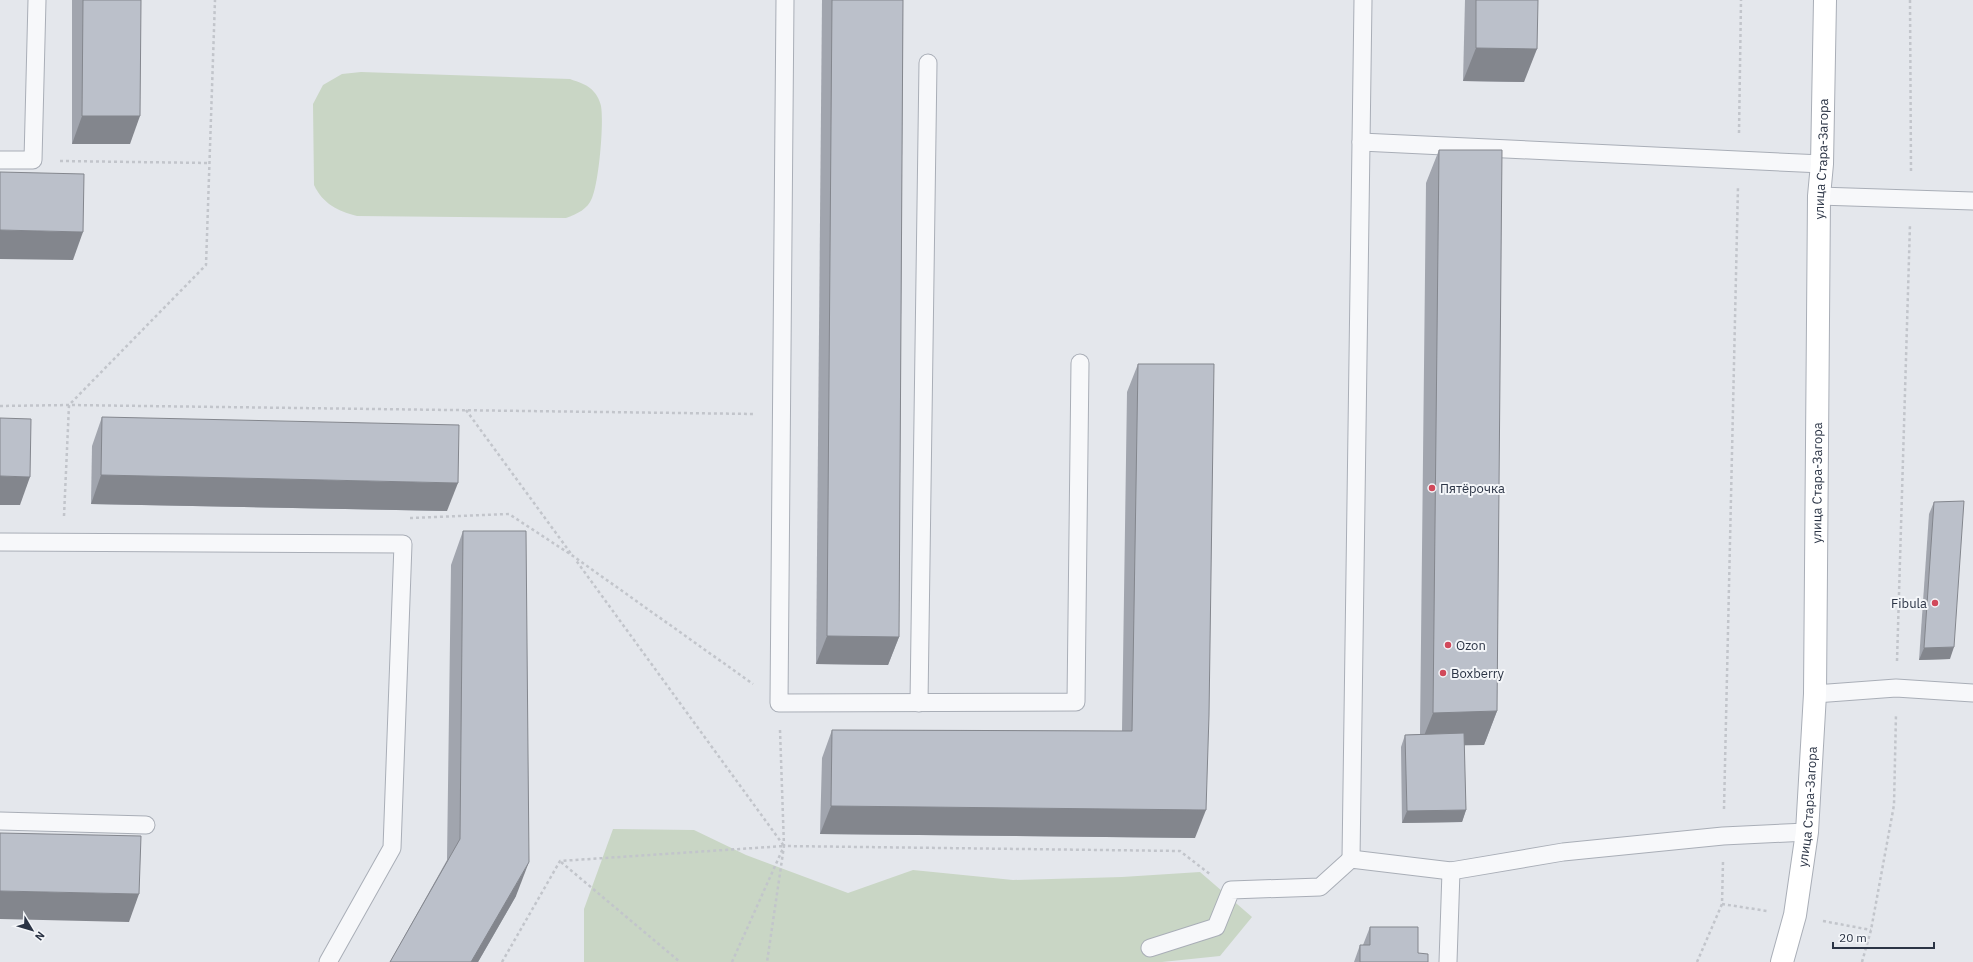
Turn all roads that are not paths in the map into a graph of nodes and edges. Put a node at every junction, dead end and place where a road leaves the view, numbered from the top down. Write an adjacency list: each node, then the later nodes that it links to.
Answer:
1 (37, 0): 7 (lane)
2 (785, 0): 15 (lane)
3 (1363, 0): 6 (lane)
4 (1825, 0): 8 (main road, улица Стара-Загора)
5 (928, 64): 15 (lane)
6 (1361, 142): 8 (lane); 19 (lane)
7 (0, 160)
8 (1822, 164): 9 (main road, улица Стара-Загора)
9 (1819, 196): 10 (lane); 14 (main road, улица Стара-Загора)
10 (1973, 201)
11 (1080, 363): 15 (lane)
12 (0, 542): 22 (lane)
13 (1973, 693): 14 (lane)
14 (1815, 694): 18 (main road, улица Стара-Загора)
15 (919, 703)
16 (0, 821): 17 (lane)
17 (146, 825)
18 (1806, 832): 20 (lane); 24 (main road, улица Стара-Загора)
19 (1351, 859): 20 (lane); 21 (lane)
20 (1451, 871): 23 (lane)
21 (1150, 948)
22 (328, 962)
23 (1448, 962)
24 (1782, 962)

